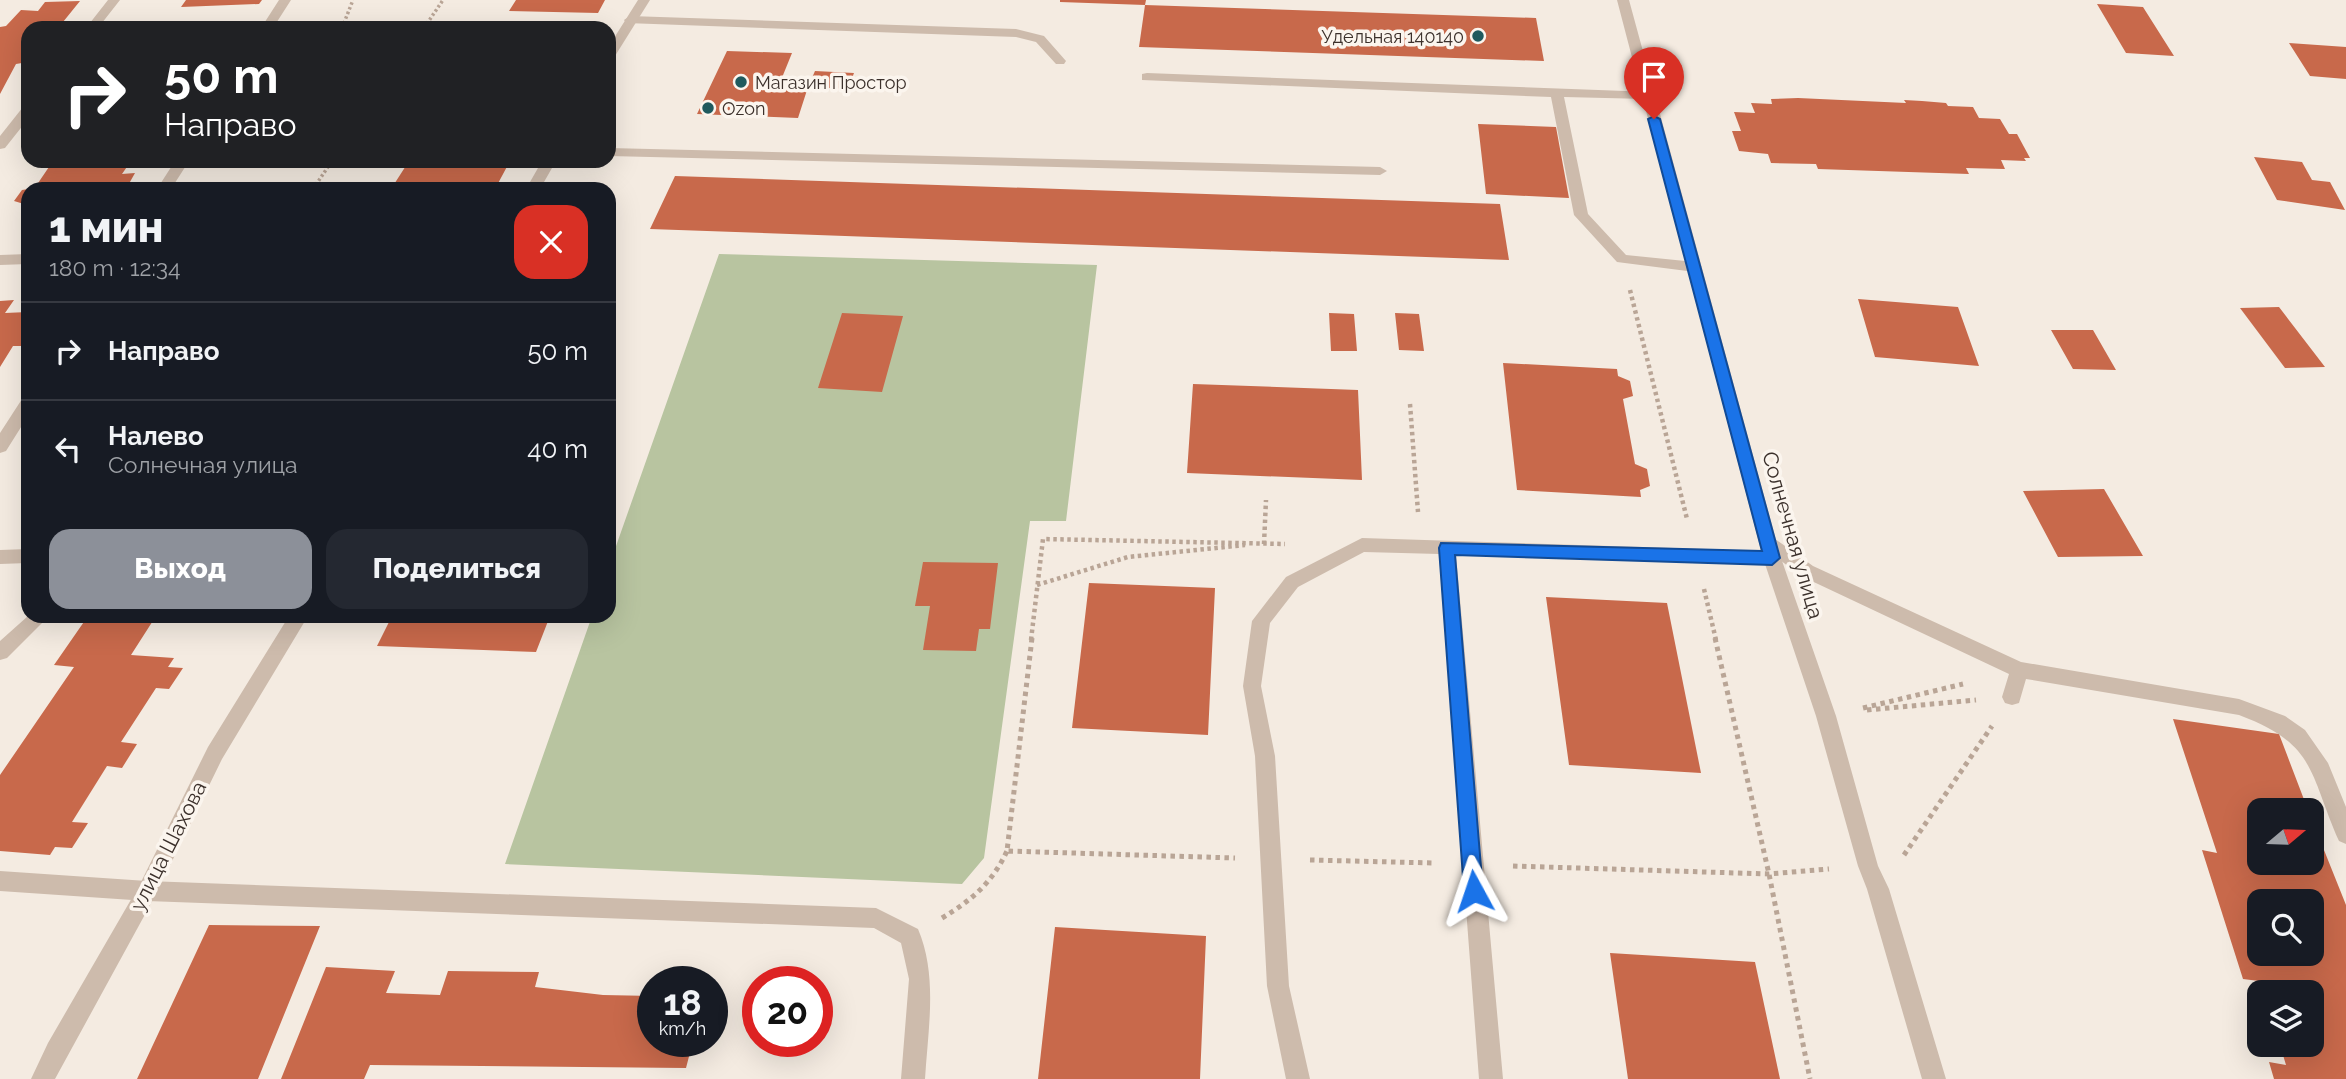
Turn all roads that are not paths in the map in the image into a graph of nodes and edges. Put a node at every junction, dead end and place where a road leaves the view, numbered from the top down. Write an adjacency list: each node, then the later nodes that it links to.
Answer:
1 (114, 0): 6 (street)
2 (285, 0): 7 (street)
3 (644, 0): 5 (street)
4 (1623, 0): 12 (street, Солнечная улица)
5 (630, 20): 8 (street); 9 (street)
6 (98, 21)
7 (272, 21)
8 (616, 38)
9 (1060, 61)
10 (1147, 77): 11 (street)
11 (1557, 93): 12 (street); 19 (street)
12 (1647, 94): 19 (street, Солнечная улица)
13 (21, 119): 14 (street)
14 (0, 145)
15 (616, 152): 16 (street)
16 (1380, 171)
17 (21, 259): 18 (street)
18 (0, 260)
19 (1695, 267): 23 (street, Солнечная улица)
20 (21, 413): 21 (street)
21 (0, 447)
22 (1447, 548): 23 (street); 36 (street); 37 (street)
23 (1770, 549): 29 (street); 38 (street, Солнечная улица)
24 (21, 556): 25 (street)
25 (0, 557)
26 (32, 623): 28 (street)
27 (295, 623): 33 (street, улица Шахова)
28 (0, 652)
29 (2018, 670): 30 (street); 31 (street)
30 (2012, 697)
31 (2346, 834)
32 (0, 881): 33 (street)
33 (147, 891): 34 (street, улица Шахова); 35 (street)
34 (43, 1079)
35 (913, 1079)
36 (1298, 1079)
37 (1491, 1079)
38 (1934, 1079)

